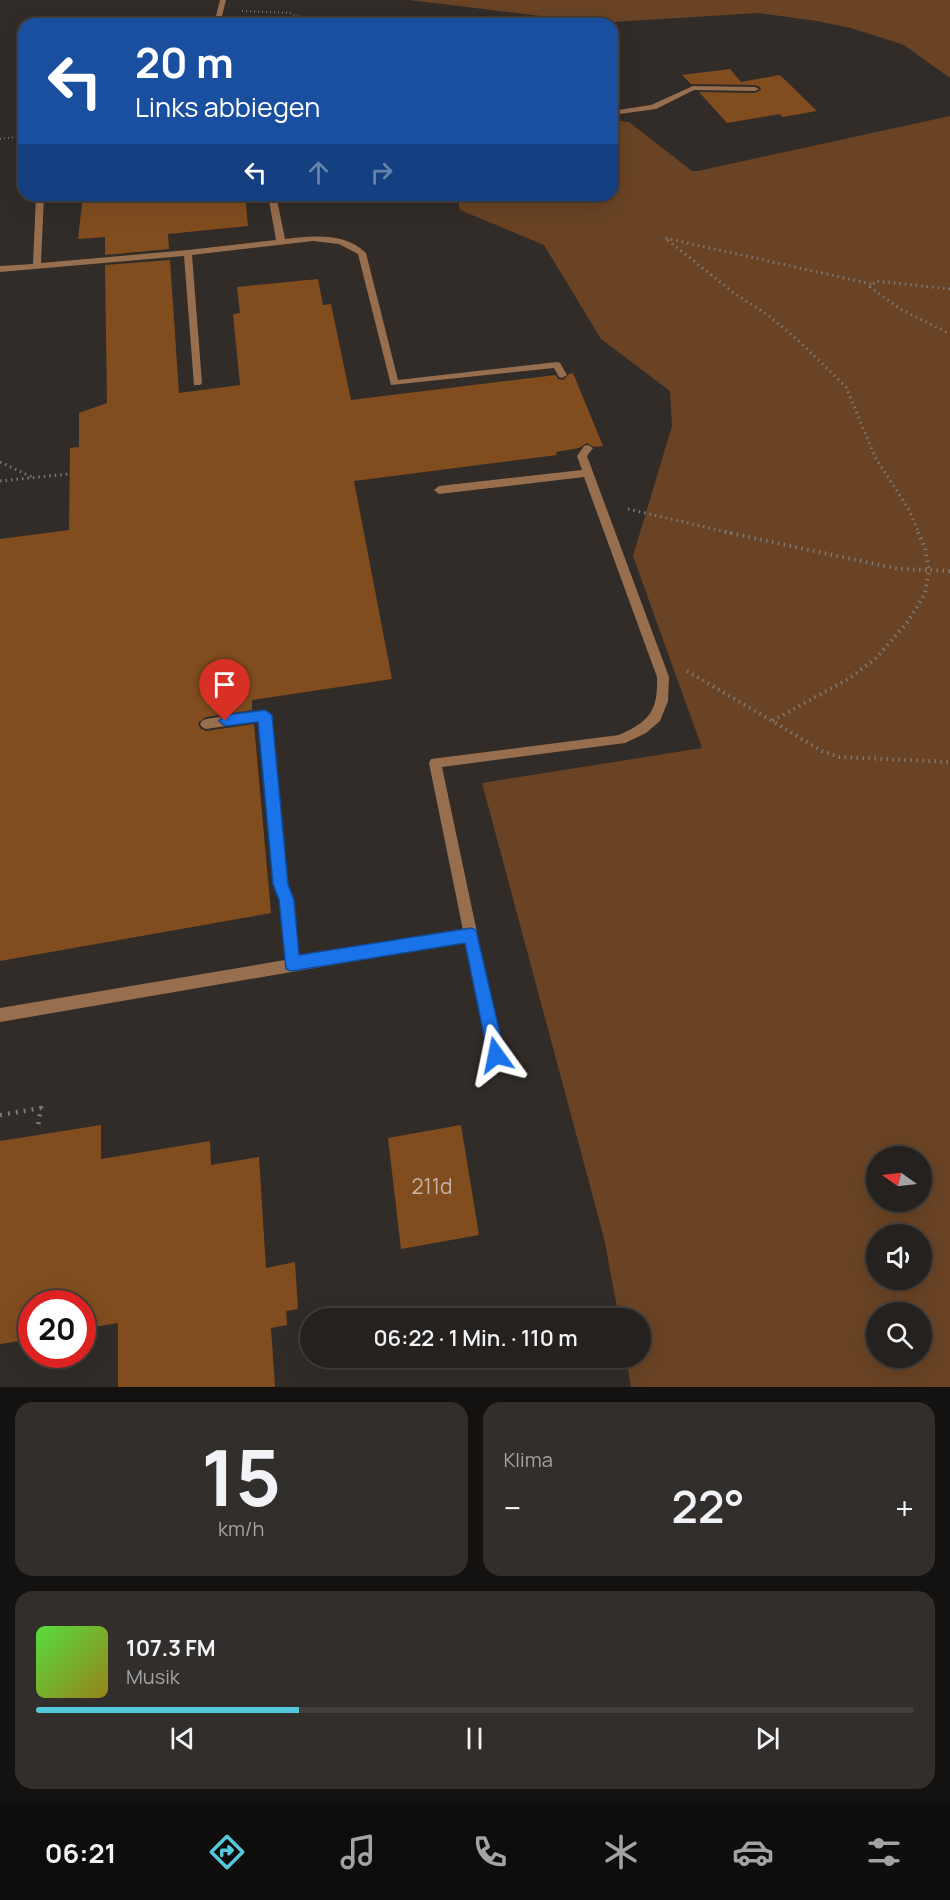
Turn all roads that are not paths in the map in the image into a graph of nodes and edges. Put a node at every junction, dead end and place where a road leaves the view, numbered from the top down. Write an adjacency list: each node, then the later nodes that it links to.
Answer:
1 (223, 0): 2 (lane)
2 (219, 18)
3 (755, 89): 4 (lane)
4 (618, 112)
5 (40, 201): 9 (lane)
6 (273, 201): 7 (lane)
7 (281, 242): 8 (lane); 11 (lane)
8 (188, 253): 9 (lane); 12 (lane)
9 (38, 266): 10 (lane)
10 (0, 269)
11 (562, 375)
12 (197, 383)
13 (588, 448): 14 (lane)
14 (588, 473): 15 (lane); 17 (lane)
15 (439, 490)
16 (206, 724): 18 (lane)
17 (471, 935): 18 (lane); 20 (lane)
18 (292, 964): 19 (lane)
19 (0, 1015)
20 (496, 1055)

